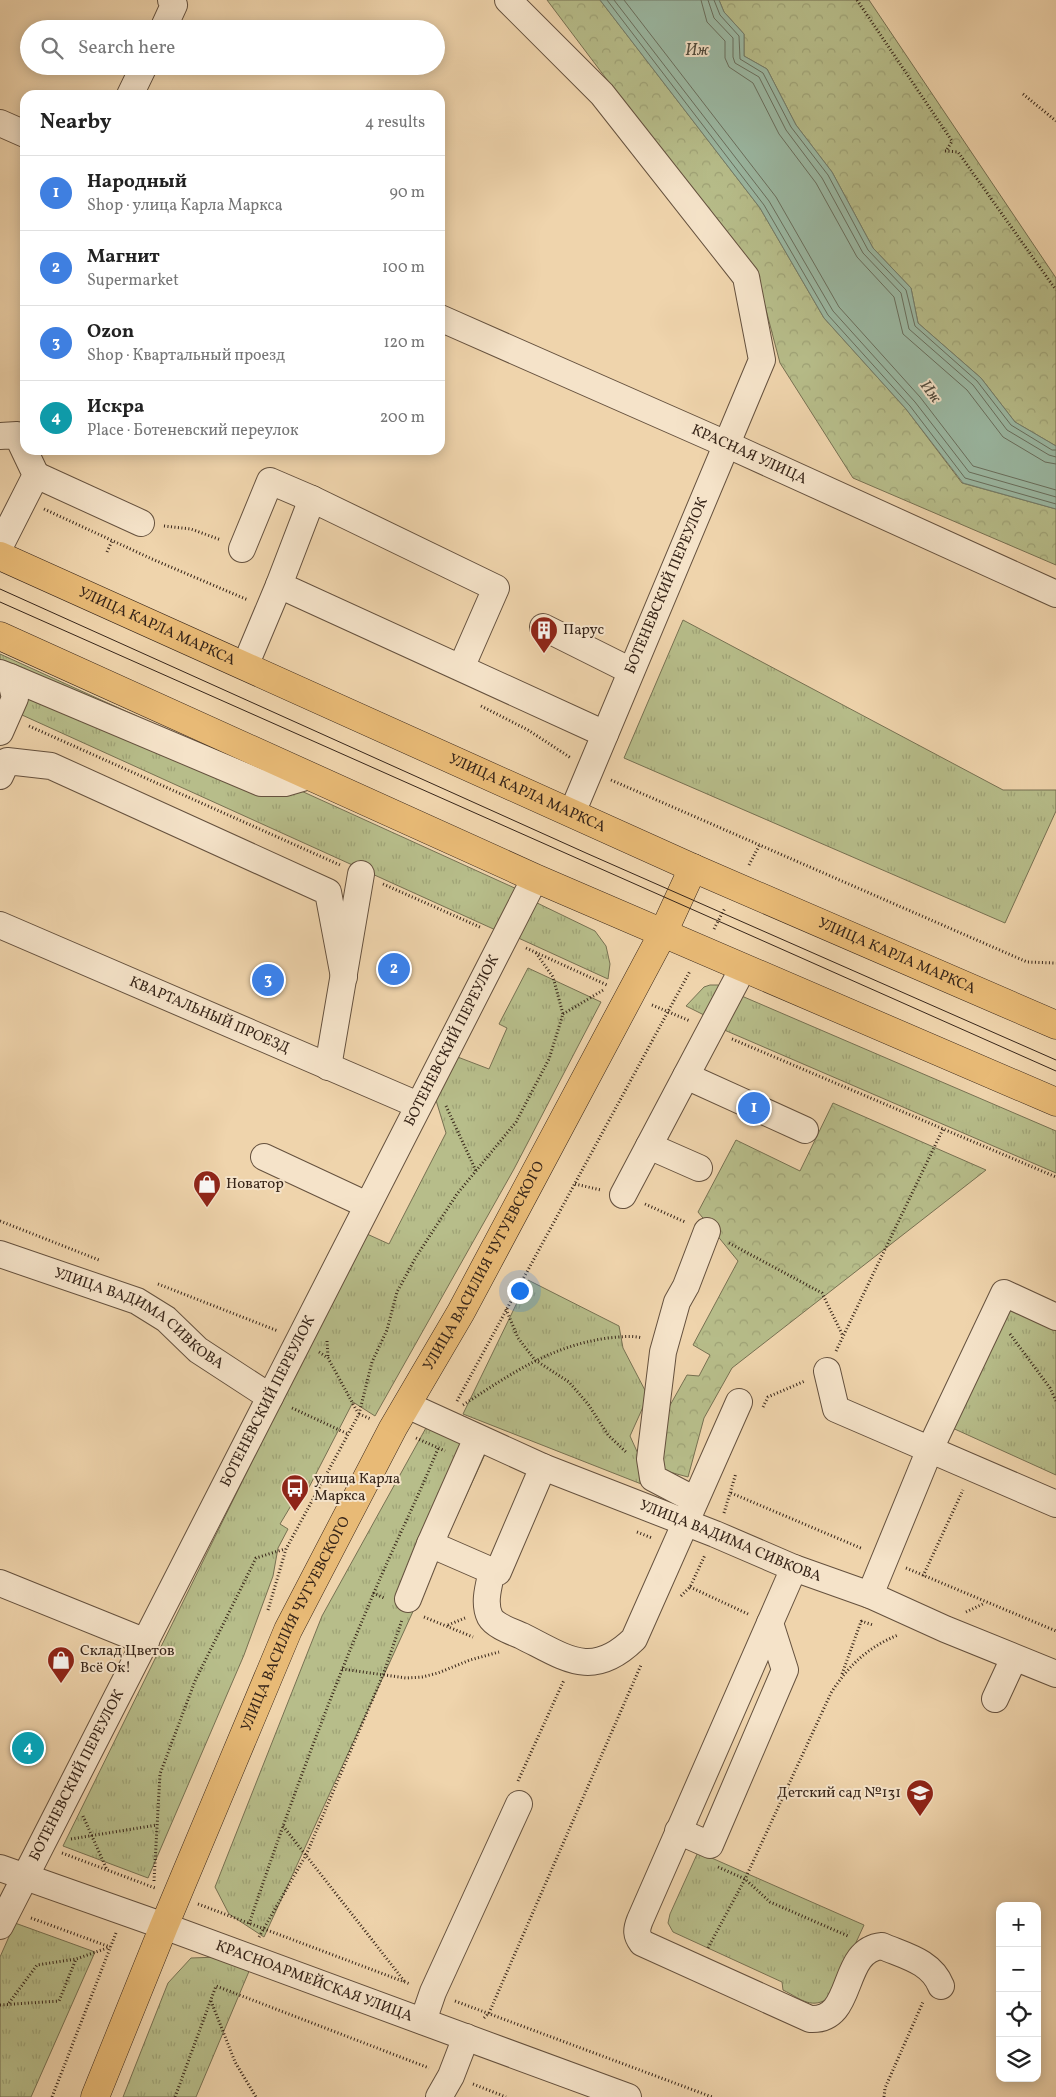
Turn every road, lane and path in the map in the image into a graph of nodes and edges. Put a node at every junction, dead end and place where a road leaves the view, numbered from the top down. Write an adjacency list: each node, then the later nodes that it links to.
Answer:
1 (171, 0): 4 (street)
2 (508, 0): 15 (street, БОТЕНЕВСКИЙ ПЕРЕУЛОК)
3 (857, 0): 11 (path)
4 (167, 20)
5 (140, 75): 6 (street)
6 (132, 90)
7 (1023, 94): 8 (path)
8 (1056, 121)
9 (0, 123): 10 (street)
10 (20, 132)
11 (1056, 290)
12 (445, 320): 15 (street, КРАСНАЯ УЛИЦА)
13 (14, 430): 14 (street)
14 (20, 442)
15 (726, 444): 24 (street, КРАСНАЯ УЛИЦА); 30 (street, БОТЕНЕВСКИЙ ПЕРЕУЛОК)
16 (26, 455): 17 (street)
17 (36, 475): 18 (street); 20 (street)
18 (22, 499): 21 (street); 25 (path)
19 (312, 499): 22 (street); 25 (street); 29 (street)
20 (141, 523): 22 (path)
21 (0, 546)
22 (242, 549)
23 (0, 556): 28 (main road, УЛИЦА КАРЛА МАРКСА)
24 (1056, 594)
25 (274, 596): 28 (street); 29 (street)
26 (543, 627): 30 (street)
27 (0, 636): 37 (main road)
28 (245, 666): 38 (main road, УЛИЦА КАРЛА МАРКСА)
29 (461, 668): 34 (street)
30 (631, 671): 34 (street, БОТЕНЕВСКИЙ ПЕРЕУЛОК)
31 (5, 675): 33 (street); 37 (street)
32 (477, 704): 35 (path)
33 (0, 732)
34 (605, 734): 35 (street, БОТЕНЕВСКИЙ ПЕРЕУЛОК)
35 (589, 770): 38 (street, БОТЕНЕВСКИЙ ПЕРЕУЛОК); 45 (path)
36 (0, 776): 47 (street)
37 (309, 776): 41 (main road)
38 (572, 813): 39 (main road, УЛИЦА КАРЛА МАРКСА)
39 (693, 868): 43 (main road, УЛИЦА ВАСИЛИЯ ЧУГУЕВСКОГО); 50 (main road, УЛИЦА КАРЛА МАРКСА)
40 (361, 874): 47 (street)
41 (534, 878): 43 (main road); 53 (street, БОТЕНЕВСКИЙ ПЕРЕУЛОК)
42 (0, 925): 51 (street, КВАРТАЛЬНЫЙ ПРОЕЗД)
43 (662, 933): 46 (main road); 78 (main road, УЛИЦА ВАСИЛИЯ ЧУГУЕВСКОГО)
44 (536, 953): 49 (path)
45 (1056, 963)
46 (743, 968): 52 (street); 54 (main road)
47 (344, 977): 51 (street)
48 (609, 986): 49 (path)
49 (563, 1014): 61 (path)
50 (1056, 1025)
51 (328, 1067): 55 (street, КВАРТАЛЬНЫЙ ПРОЕЗД)
52 (686, 1076): 57 (street); 58 (street)
53 (430, 1081): 55 (street, БОТЕНЕВСКИЙ ПЕРЕУЛОК); 61 (path)
54 (1056, 1102)
55 (418, 1105): 63 (street, БОТЕНЕВСКИЙ ПЕРЕУЛОК)
56 (943, 1129): 75 (path)
57 (805, 1130)
58 (649, 1146): 60 (street); 62 (street)
59 (264, 1157): 63 (street)
60 (699, 1168)
61 (476, 1171): 72 (path)
62 (623, 1195)
63 (367, 1205): 72 (street, БОТЕНЕВСКИЙ ПЕРЕУЛОК)
64 (0, 1221): 67 (path)
65 (707, 1231): 73 (street)
66 (0, 1254): 76 (street, УЛИЦА ВАДИМА СИВКОВА)
67 (102, 1261)
68 (157, 1283): 72 (path)
69 (506, 1309): 74 (path)
70 (994, 1314): 71 (street); 77 (path); 82 (street)
71 (1056, 1317)
72 (299, 1339): 76 (street, БОТЕНЕВСКИЙ ПЕРЕУЛОК)
73 (665, 1343): 74 (path); 86 (street)
74 (535, 1360): 79 (path); 86 (path)
75 (827, 1371): 80 (path); 82 (street)
76 (270, 1397): 105 (street, БОТЕНЕВСКИЙ ПЕРЕУЛОК); 116 (path)
77 (1056, 1401)
78 (407, 1405): 81 (street, УЛИЦА ВАДИМА СИВКОВА); 131 (main road, УЛИЦА ВАСИЛИЯ ЧУГУЕВСКОГО)
79 (460, 1407)
80 (749, 1408): 88 (street)
81 (477, 1438): 83 (street, УЛИЦА ВАДИМА СИВКОВА); 91 (street)
82 (930, 1449): 85 (street); 97 (street)
83 (543, 1467): 90 (street, УЛИЦА ВАДИМА СИВКОВА); 93 (street)
84 (738, 1468): 87 (path)
85 (973, 1470): 89 (street); 94 (path)
86 (653, 1478): 88 (street)
87 (730, 1493)
88 (695, 1500): 90 (street)
89 (1056, 1504)
90 (686, 1524): 92 (street, УЛИЦА ВАДИМА СИВКОВА); 93 (street)
91 (430, 1544): 93 (street); 100 (street)
92 (794, 1568): 97 (street, УЛИЦА ВАДИМА СИВКОВА); 101 (street)
93 (492, 1571)
94 (923, 1576)
95 (0, 1582): 105 (street)
96 (373, 1593): 100 (path)
97 (870, 1595): 102 (street, УЛИЦА ВАДИМА СИВКОВА); 112 (path)
98 (677, 1599): 101 (path)
99 (985, 1603): 102 (path)
100 (407, 1604): 104 (path); 111 (path)
101 (762, 1620): 118 (street); 118 (street)
102 (945, 1629): 108 (street, УЛИЦА ВАДИМА СИВКОВА)
103 (904, 1633): 112 (path)
104 (480, 1640)
105 (146, 1642): 114 (street, БОТЕНЕВСКИЙ ПЕРЕУЛОК)
106 (496, 1647): 111 (path)
107 (644, 1658): 142 (path)
108 (1014, 1658): 110 (street, УЛИЦА ВАДИМА СИВКОВА); 113 (street)
109 (342, 1669): 111 (path)
110 (1056, 1674)
111 (383, 1675): 121 (path)
112 (841, 1678): 126 (path)
113 (995, 1699)
114 (70, 1789): 119 (path); 120 (street, БОТЕНЕВСКИЙ ПЕРЕУЛОК)
115 (519, 1804): 143 (street)
116 (157, 1825): 119 (path); 128 (path)
117 (282, 1825): 121 (path)
118 (678, 1831): 136 (street)
119 (92, 1834): 120 (path); 124 (path)
120 (41, 1845): 124 (path); 125 (street, БОТЕНЕВСКИЙ ПЕРЕУЛОК)
121 (306, 1855): 134 (path); 137 (path)
122 (712, 1864): 126 (path)
123 (0, 1868): 125 (street, КРАСНОАРМЕЙСКАЯ УЛИЦА)
124 (107, 1871): 127 (path)
125 (24, 1877): 129 (street, КРАСНОАРМЕЙСКАЯ УЛИЦА); 130 (street, БОТЕНЕВСКИЙ ПЕРЕУЛОК)
126 (745, 1879): 133 (path); 136 (path)
127 (135, 1881)
128 (154, 1888)
129 (124, 1912): 131 (street, КРАСНОАРМЕЙСКАЯ УЛИЦА); 132 (path)
130 (4, 1918): 132 (path)
131 (164, 1926): 134 (street, КРАСНОАРМЕЙСКАЯ УЛИЦА); 147 (main road, УЛИЦА ВАСИЛИЯ ЧУГУЕВСКОГО)
132 (110, 1947): 135 (path); 146 (path)
133 (867, 1950): 136 (street); 138 (street)
134 (246, 1956): 143 (street, КРАСНОАРМЕЙСКАЯ УЛИЦА)
135 (76, 1959): 140 (path); 140 (path)
136 (694, 1967)
137 (406, 1984)
138 (932, 1993): 152 (path)
139 (210, 2001): 145 (path); 148 (path); 149 (path)
140 (9, 2004): 141 (path)
141 (0, 2005)
142 (489, 2013)
143 (423, 2022): 144 (street, КРАСНОАРМЕЙСКАЯ УЛИЦА)
144 (466, 2037): 145 (street); 151 (street, КРАСНОАРМЕЙСКАЯ УЛИЦА)
145 (445, 2086): 150 (path)
146 (52, 2097)
147 (95, 2097)
148 (175, 2097)
149 (256, 2097)
150 (506, 2097)
151 (628, 2097)
152 (884, 2097)

